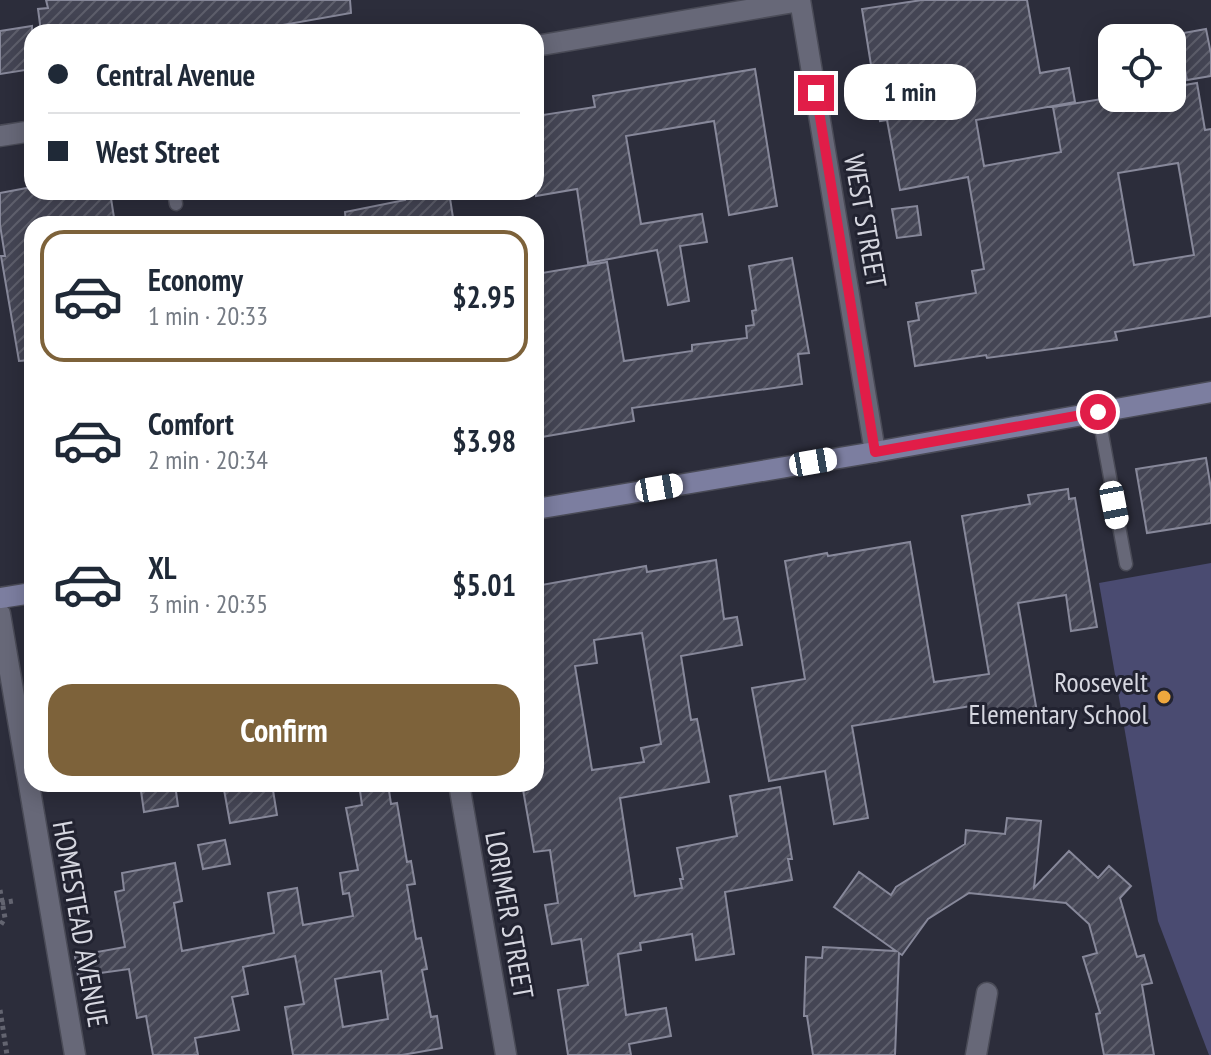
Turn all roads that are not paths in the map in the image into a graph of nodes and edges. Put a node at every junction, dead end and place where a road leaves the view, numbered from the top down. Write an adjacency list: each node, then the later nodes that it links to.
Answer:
1 (800, 1): 2 (street); 7 (street, WEST STREET)
2 (544, 45)
3 (24, 132): 4 (street)
4 (0, 136)
5 (1211, 392): 6 (street)
6 (1098, 412): 7 (street); 9 (lane)
7 (875, 452): 8 (street)
8 (544, 508)
9 (1126, 564)
10 (24, 594): 11 (street)
11 (0, 598)
12 (0, 614): 13 (street, HOMESTEAD AVENUE)
13 (24, 755)
14 (30, 792): 17 (street, HOMESTEAD AVENUE)
15 (460, 792): 18 (street, LORIMER STREET)
16 (987, 993): 19 (street)
17 (75, 1055)
18 (506, 1055)
19 (976, 1055)

